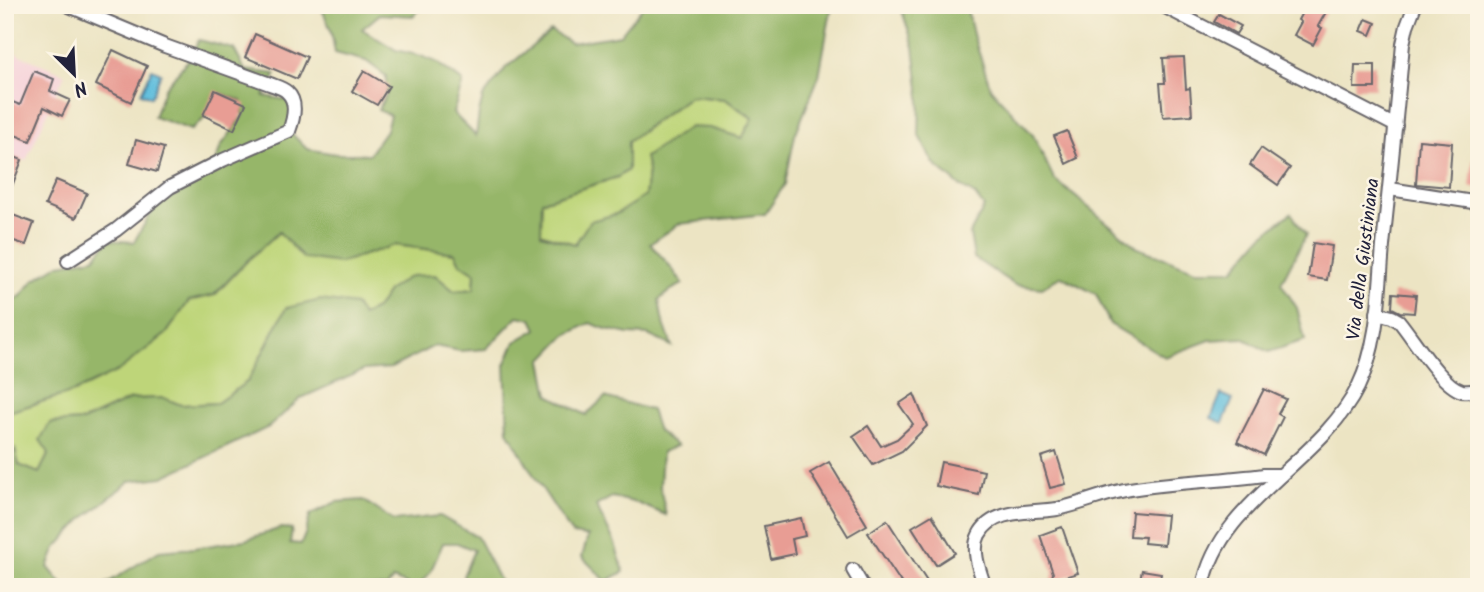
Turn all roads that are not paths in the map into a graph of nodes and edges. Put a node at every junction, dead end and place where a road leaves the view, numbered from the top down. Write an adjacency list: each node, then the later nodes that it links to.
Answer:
1 (67, 5): 7 (street)
2 (1161, 5): 4 (street)
3 (1415, 5): 4 (street, Via della Giustiniana)
4 (1395, 126): 5 (street, Via della Giustiniana)
5 (1390, 189): 6 (street); 8 (street, Via della Giustiniana)
6 (1479, 203)
7 (68, 261)
8 (1377, 313): 9 (street); 10 (street, Via della Giustiniana)
9 (1479, 390)
10 (1281, 475): 11 (street); 12 (street, Via della Giustiniana)
11 (1237, 479): 12 (street); 15 (street)
12 (1263, 493): 16 (street, Via della Giustiniana)
13 (853, 570): 14 (street)
14 (863, 587)
15 (985, 587)
16 (1203, 587)

